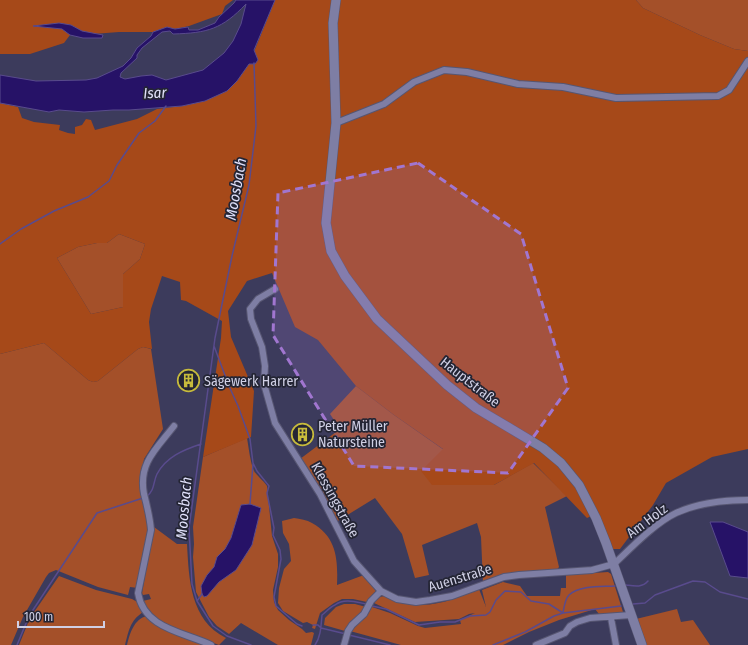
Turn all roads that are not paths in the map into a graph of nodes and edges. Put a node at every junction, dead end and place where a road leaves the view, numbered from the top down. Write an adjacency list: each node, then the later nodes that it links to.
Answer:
1 (336, 0): 3 (main road, Hauptstraße)
2 (748, 60): 3 (street)
3 (336, 123): 7 (main road, Hauptstraße)
4 (275, 288): 8 (street, Klessingstraße)
5 (174, 426): 11 (street)
6 (748, 500): 7 (street, Am Holz)
7 (614, 564): 8 (street, Auenstraße); 9 (main road, Hauptstraße)
8 (381, 591): 12 (street)
9 (631, 615): 10 (street); 15 (main road, Hauptstraße)
10 (611, 618): 13 (street); 14 (street)
11 (211, 645)
12 (344, 645)
13 (536, 645)
14 (616, 645)
15 (642, 645)

